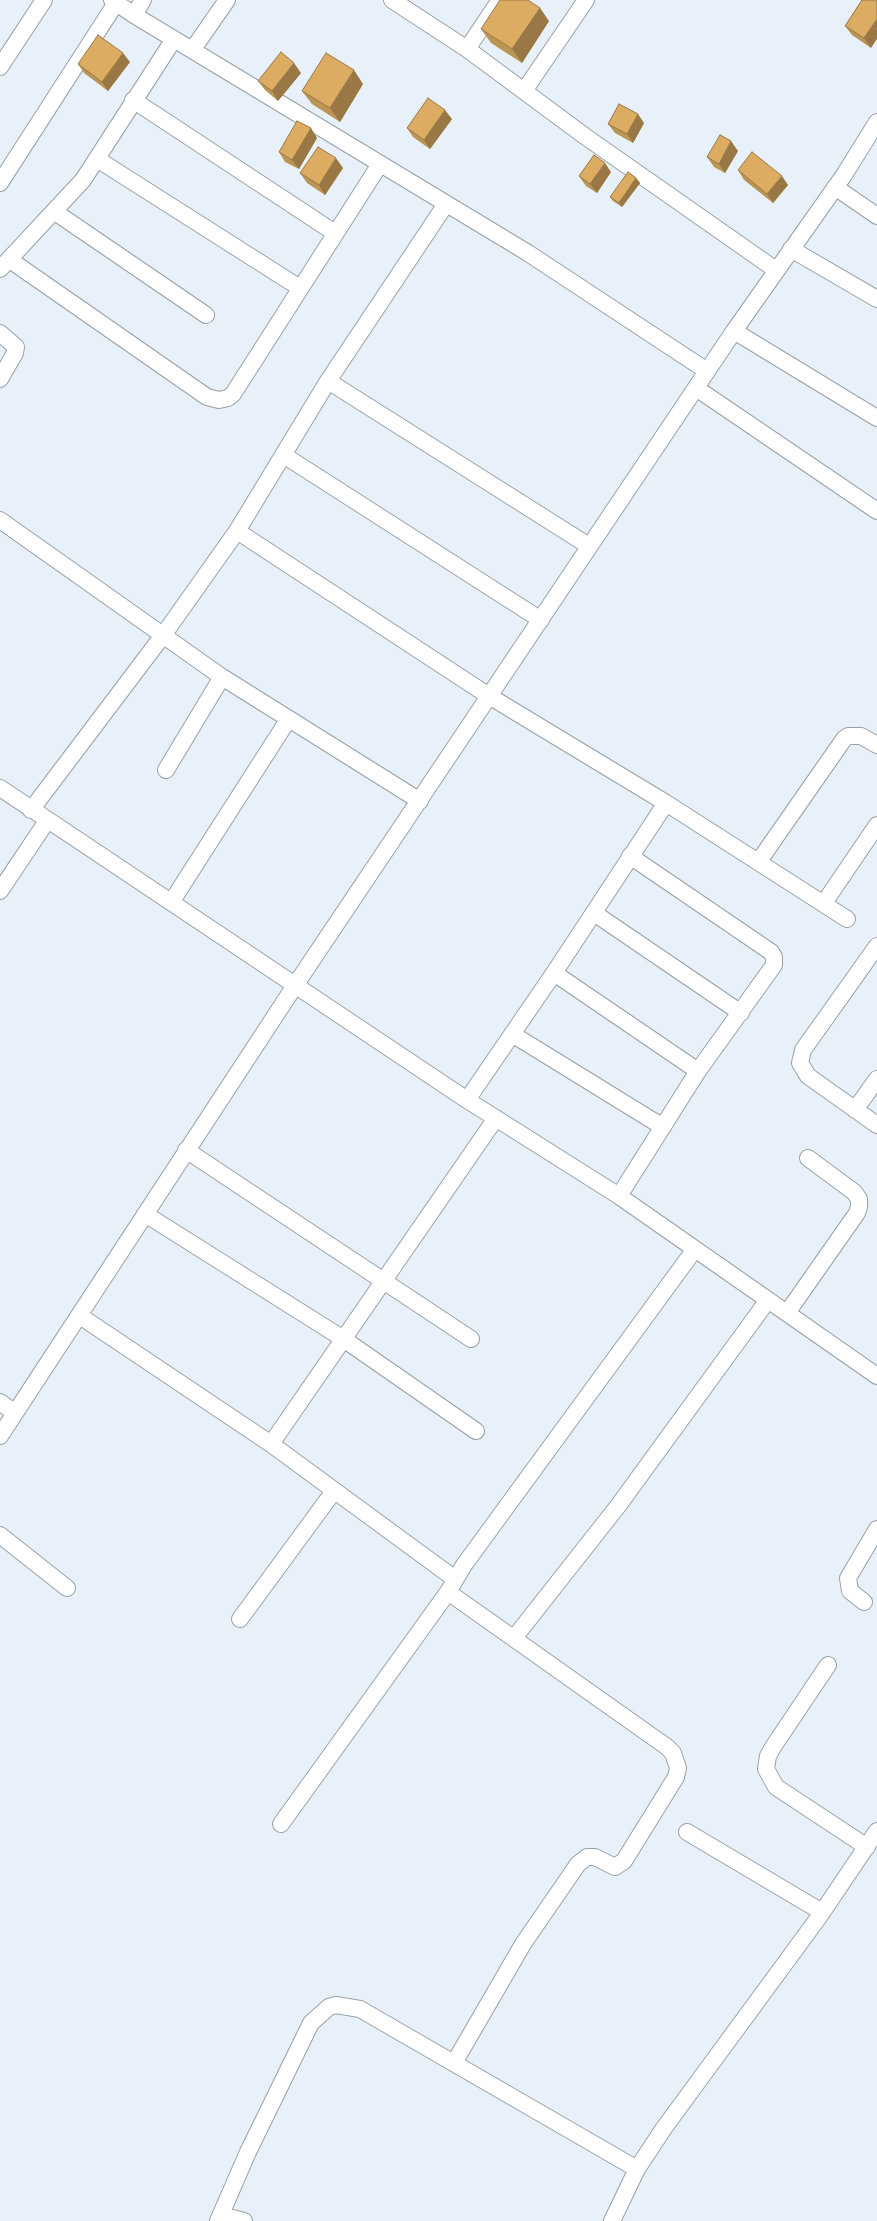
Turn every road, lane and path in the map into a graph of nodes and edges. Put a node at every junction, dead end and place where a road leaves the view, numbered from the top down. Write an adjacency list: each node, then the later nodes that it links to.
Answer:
1 (44, 0): 12 (street)
2 (143, 0): 8 (street)
3 (227, 0): 10 (street)
4 (392, 0): 11 (street)
5 (500, 0): 11 (street)
6 (586, 0): 13 (street)
7 (114, 1): 8 (street); 18 (street)
8 (134, 16): 9 (street)
9 (174, 39): 10 (street); 14 (street)
10 (193, 49): 17 (street)
11 (467, 49): 13 (street)
12 (0, 67)
13 (524, 91): 26 (street)
14 (133, 100): 16 (street); 23 (street)
15 (877, 122): 19 (street)
16 (97, 159): 21 (street); 27 (street)
17 (380, 164): 20 (street); 23 (street)
18 (0, 182)
19 (836, 187): 22 (street); 24 (street)
20 (446, 204): 32 (street); 34 (street)
21 (55, 212): 25 (street); 29 (street)
22 (877, 216)
23 (335, 233): 27 (street)
24 (791, 249): 26 (street); 28 (street)
25 (5, 265): 27 (street)
26 (776, 270): 30 (street)
27 (300, 288)
28 (877, 299)
29 (206, 315)
30 (734, 331): 32 (street); 36 (street)
31 (0, 332): 33 (street)
32 (707, 372): 35 (street)
33 (0, 379)
34 (328, 381): 37 (street); 41 (street)
35 (696, 388): 38 (street); 41 (street)
36 (877, 418)
37 (284, 456): 40 (street); 42 (street)
38 (877, 511)
39 (0, 520): 43 (street)
40 (237, 531): 43 (street); 45 (street)
41 (589, 546): 42 (street)
42 (541, 620): 45 (street)
43 (164, 634): 44 (street); 52 (street)
44 (222, 677): 46 (street); 48 (street)
45 (490, 696): 50 (street); 51 (street)
46 (288, 720): 50 (street); 58 (street)
47 (877, 745): 56 (street)
48 (166, 770)
49 (0, 788): 52 (street)
50 (420, 801): 64 (street)
51 (666, 803): 55 (street); 56 (street)
52 (31, 810): 53 (street)
53 (47, 821): 57 (street); 58 (street)
54 (877, 825): 59 (street)
55 (630, 856): 60 (street); 65 (street)
56 (759, 861): 59 (street)
57 (0, 891)
58 (172, 901): 64 (street)
59 (824, 903): 61 (street)
60 (594, 913): 63 (street); 65 (street)
61 (847, 919)
62 (877, 946): 70 (street)
63 (554, 973): 66 (street); 67 (street)
64 (296, 984): 69 (street); 74 (street)
65 (741, 1013): 67 (street)
66 (512, 1034): 69 (street); 73 (street)
67 (698, 1071): 73 (street)
68 (877, 1079): 70 (street)
69 (467, 1100): 71 (street)
70 (855, 1110): 72 (street)
71 (496, 1118): 76 (street); 79 (street)
72 (877, 1125)
73 (663, 1126): 76 (street)
74 (186, 1150): 77 (street); 79 (street)
75 (808, 1158): 81 (street)
76 (619, 1196): 78 (street)
77 (146, 1214): 82 (street); 83 (street)
78 (695, 1249): 80 (street); 94 (street)
79 (385, 1280): 83 (street); 84 (street)
80 (768, 1300): 81 (street); 98 (street)
81 (786, 1313): 85 (street)
82 (80, 1316): 87 (street); 90 (street)
83 (342, 1338): 88 (street); 90 (street)
84 (471, 1339)
85 (877, 1376)
86 (0, 1402): 87 (street)
87 (15, 1413): 89 (street)
88 (476, 1432)
89 (0, 1436)
90 (271, 1444): 91 (street)
91 (334, 1491): 94 (street); 97 (street)
92 (0, 1535): 95 (street)
93 (875, 1535): 96 (street)
94 (452, 1585): 98 (street); 100 (street)
95 (67, 1588)
96 (864, 1602)
97 (240, 1619)
98 (514, 1638): 105 (street)
99 (828, 1665): 103 (street)
100 (281, 1824)
101 (877, 1831): 103 (street)
102 (688, 1832): 104 (street)
103 (867, 1846): 104 (street)
104 (822, 1912): 106 (street)
105 (454, 2063): 106 (street); 107 (street)
106 (637, 2169): 109 (street)
107 (220, 2218): 108 (street)
108 (244, 2221)
109 (612, 2221)

